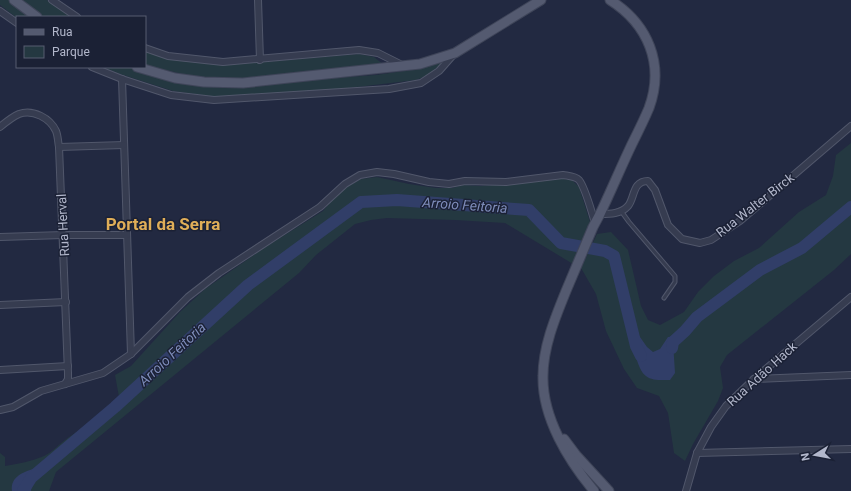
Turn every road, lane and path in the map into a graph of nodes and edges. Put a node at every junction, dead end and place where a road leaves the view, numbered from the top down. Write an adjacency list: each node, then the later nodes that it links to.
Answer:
1 (14, 0): 7 (main road)
2 (52, 0): 8 (street)
3 (258, 0): 12 (street)
4 (541, 0): 11 (main road)
5 (610, 0): 22 (main road)
6 (0, 11): 9 (street)
7 (36, 16)
8 (76, 16)
9 (16, 22)
10 (146, 48): 12 (street)
11 (455, 53): 13 (main road); 16 (street)
12 (260, 60): 13 (street)
13 (404, 66): 15 (main road)
14 (94, 68): 16 (street)
15 (140, 68)
16 (122, 79): 19 (street)
17 (851, 126): 21 (street, Rua Walter Birck)
18 (0, 127): 20 (street, Rua Herval)
19 (124, 145): 20 (street); 25 (street)
20 (59, 147): 24 (street, Rua Herval)
21 (621, 211): 22 (street); 28 (lane)
22 (600, 214): 23 (main road)
23 (594, 225): 31 (street); 38 (main road)
24 (63, 235): 25 (street); 26 (street); 29 (street, Rua Herval)
25 (127, 235): 31 (street)
26 (0, 238)
27 (851, 297): 35 (street, Rua Adão Hack)
28 (664, 298)
29 (66, 302): 30 (street); 32 (street, Rua Herval)
30 (0, 304)
31 (130, 354): 36 (street)
32 (68, 366): 33 (street); 36 (street, Rua Herval)
33 (0, 370)
34 (851, 375): 35 (street)
35 (754, 379): 40 (street, Rua Adão Hack)
36 (65, 384): 37 (street)
37 (0, 410)
38 (552, 423): 41 (main road); 42 (main road)
39 (851, 448): 40 (street)
40 (697, 453): 43 (street, Rua Adão Hack)
41 (594, 491)
42 (609, 491)
43 (686, 491)

